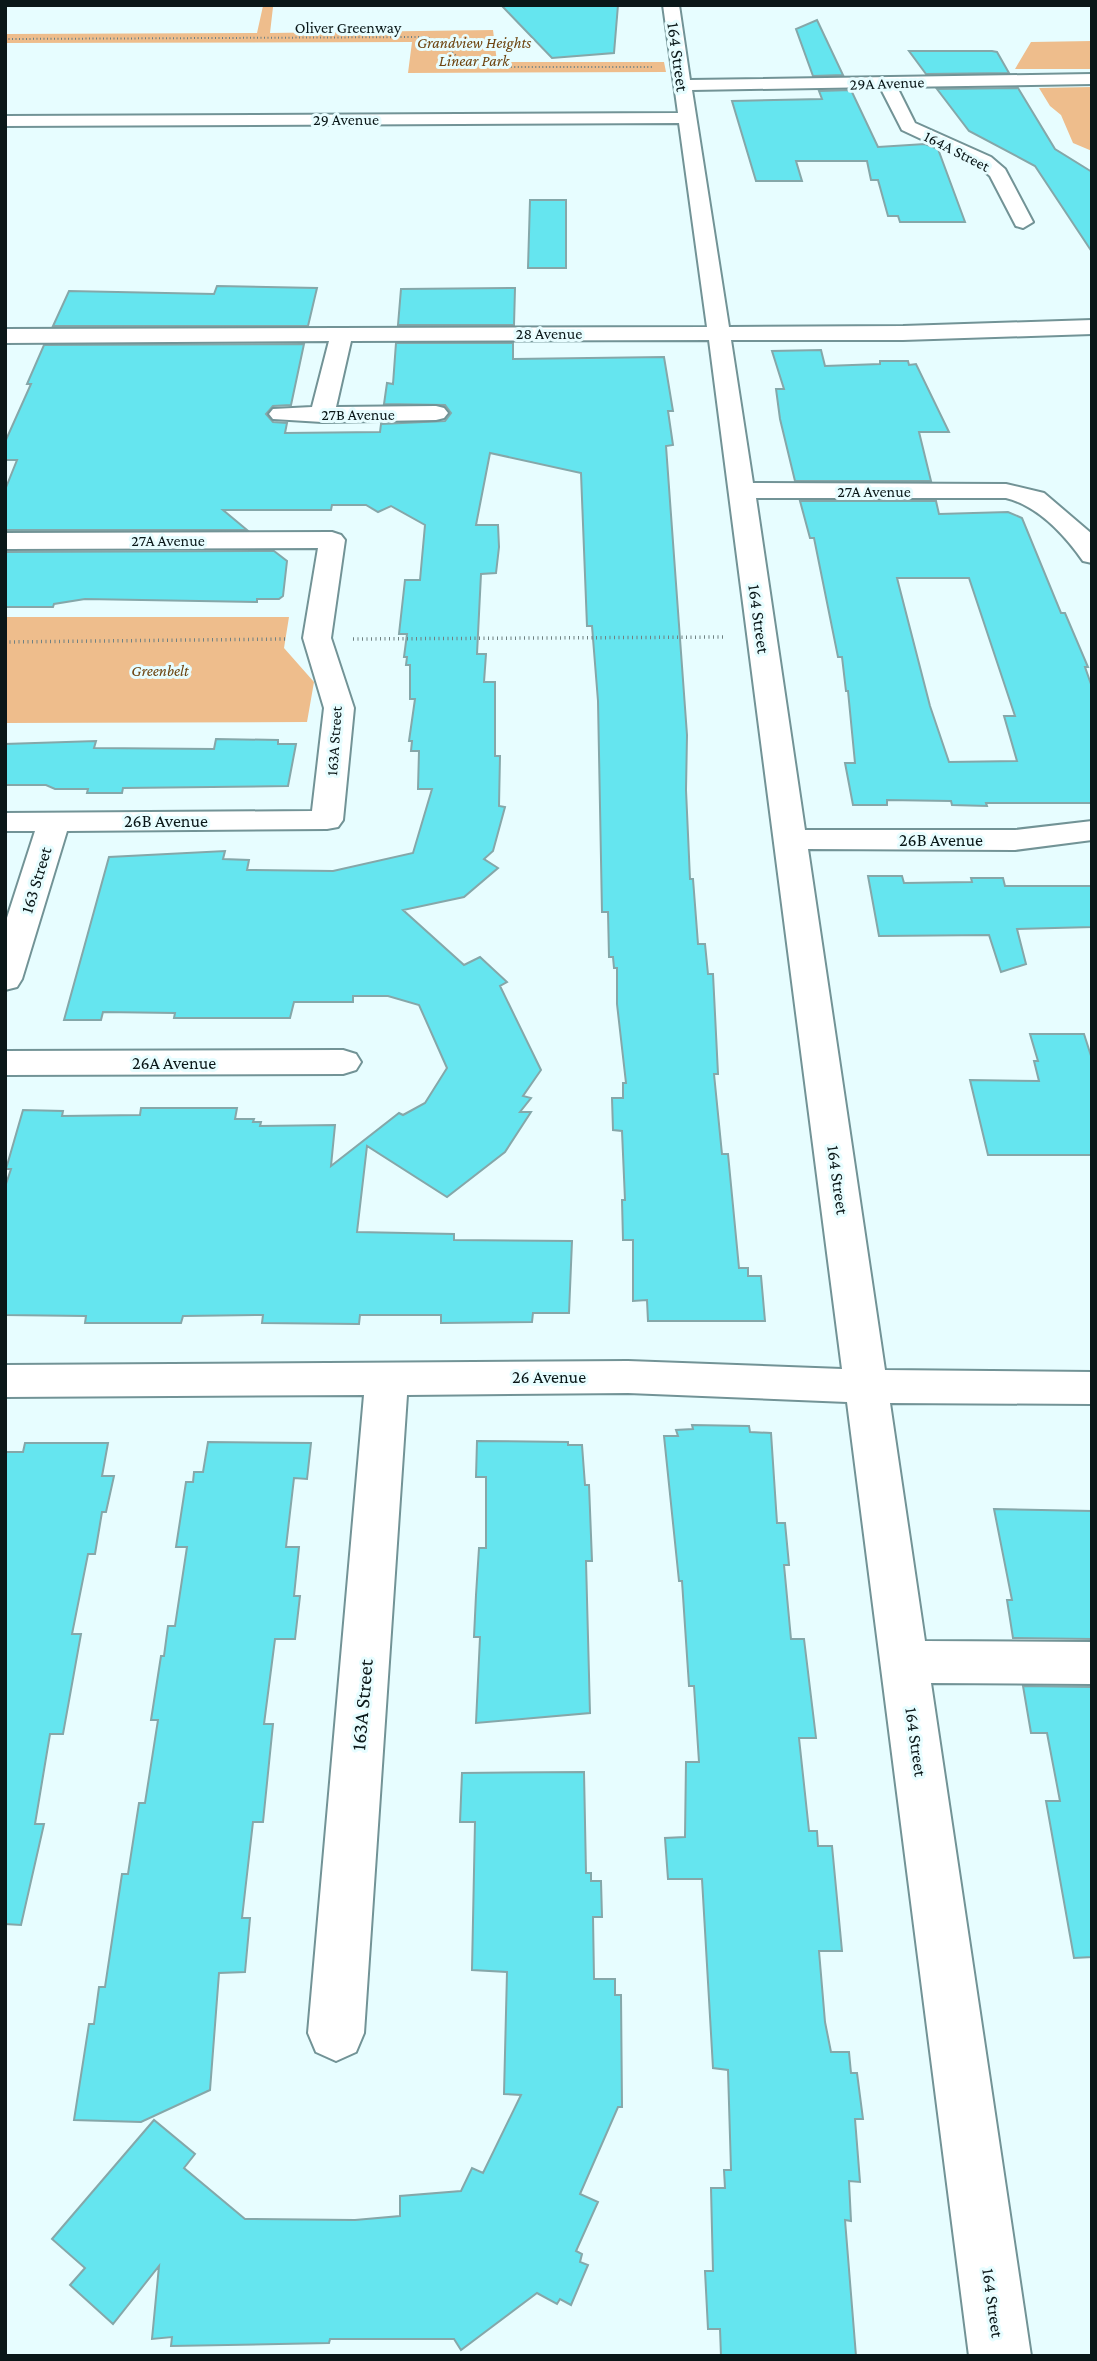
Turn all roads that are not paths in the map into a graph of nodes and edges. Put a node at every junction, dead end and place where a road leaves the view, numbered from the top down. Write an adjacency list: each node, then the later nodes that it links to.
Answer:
1 (671, 5): 4 (street, 164 Street)
2 (1092, 79): 3 (street, 29A Avenue)
3 (887, 84): 4 (street, 29A Avenue); 7 (street, 164A Street)
4 (682, 85): 5 (street, 164 Street)
5 (687, 118): 6 (street, 29 Avenue); 10 (street, 164 Street)
6 (5, 121)
7 (1023, 222)
8 (1092, 327): 10 (street, 28 Avenue)
9 (342, 333): 10 (street, 28 Avenue); 11 (street, 28 Avenue); 14 (street)
10 (718, 333): 15 (street, 164 Street)
11 (5, 336)
12 (281, 414): 14 (street, 27B Avenue)
13 (436, 414): 14 (street, 27B Avenue)
14 (322, 415)
15 (742, 490): 18 (street, 27A Avenue); 23 (street, 164 Street)
16 (332, 540): 17 (street, 27A Avenue); 19 (street, 163A Street)
17 (5, 541)
18 (1092, 555)
19 (327, 820): 20 (street, 26B Avenue)
20 (54, 821): 21 (street, 26B Avenue); 24 (street, 163 Street)
21 (5, 822)
22 (1092, 830): 23 (street, 26B Avenue)
23 (789, 839): 29 (street, 164 Street)
24 (5, 979)
25 (343, 1062): 26 (street, 26A Avenue)
26 (5, 1063)
27 (387, 1378): 28 (street, 26 Avenue); 29 (street, 26 Avenue); 33 (street, 163A Street)
28 (5, 1381)
29 (867, 1385): 30 (street, 26 Avenue); 31 (street, 164 Street)
30 (1092, 1388)
31 (905, 1662): 32 (street); 34 (street, 164 Street)
32 (1092, 1663)
33 (336, 2032)
34 (1000, 2356)

